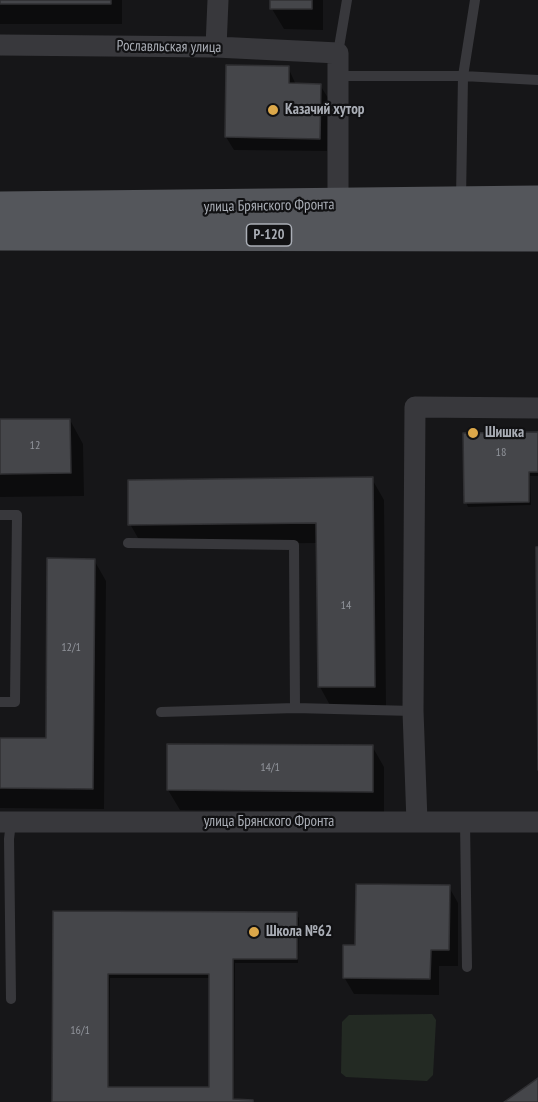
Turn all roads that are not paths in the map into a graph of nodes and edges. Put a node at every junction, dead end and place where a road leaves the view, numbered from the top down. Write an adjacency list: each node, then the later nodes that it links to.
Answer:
1 (218, 0): 5 (street)
2 (347, 0): 6 (lane)
3 (475, 0): 8 (lane)
4 (0, 45): 5 (street, Рославльская улица)
5 (216, 47): 6 (street, Рославльская улица)
6 (338, 53): 7 (street)
7 (338, 76): 8 (lane); 13 (street)
8 (463, 76): 9 (lane); 12 (lane)
9 (538, 80)
10 (538, 202): 12 (main road, улица Брянского Фронта)
11 (0, 208): 13 (main road, улица Брянского Фронта)
12 (461, 219): 13 (main road, улица Брянского Фронта / Р-120); 15 (main road, улица Брянского Фронта / Р-120)
13 (338, 220): 14 (main road, улица Брянского Фронта / Р-120)
14 (0, 234)
15 (538, 235)
16 (538, 408): 21 (street)
17 (0, 515): 19 (lane)
18 (128, 543): 20 (lane)
19 (0, 702)
20 (295, 708): 21 (lane); 22 (lane)
21 (414, 711): 25 (street)
22 (161, 712)
23 (465, 821): 25 (street, улица Брянского Фронта); 26 (street, улица Брянского Фронта); 27 (lane)
24 (6, 822): 25 (street, улица Брянского Фронта); 28 (lane)
25 (417, 822)
26 (538, 822)
27 (467, 967)
28 (11, 999)

